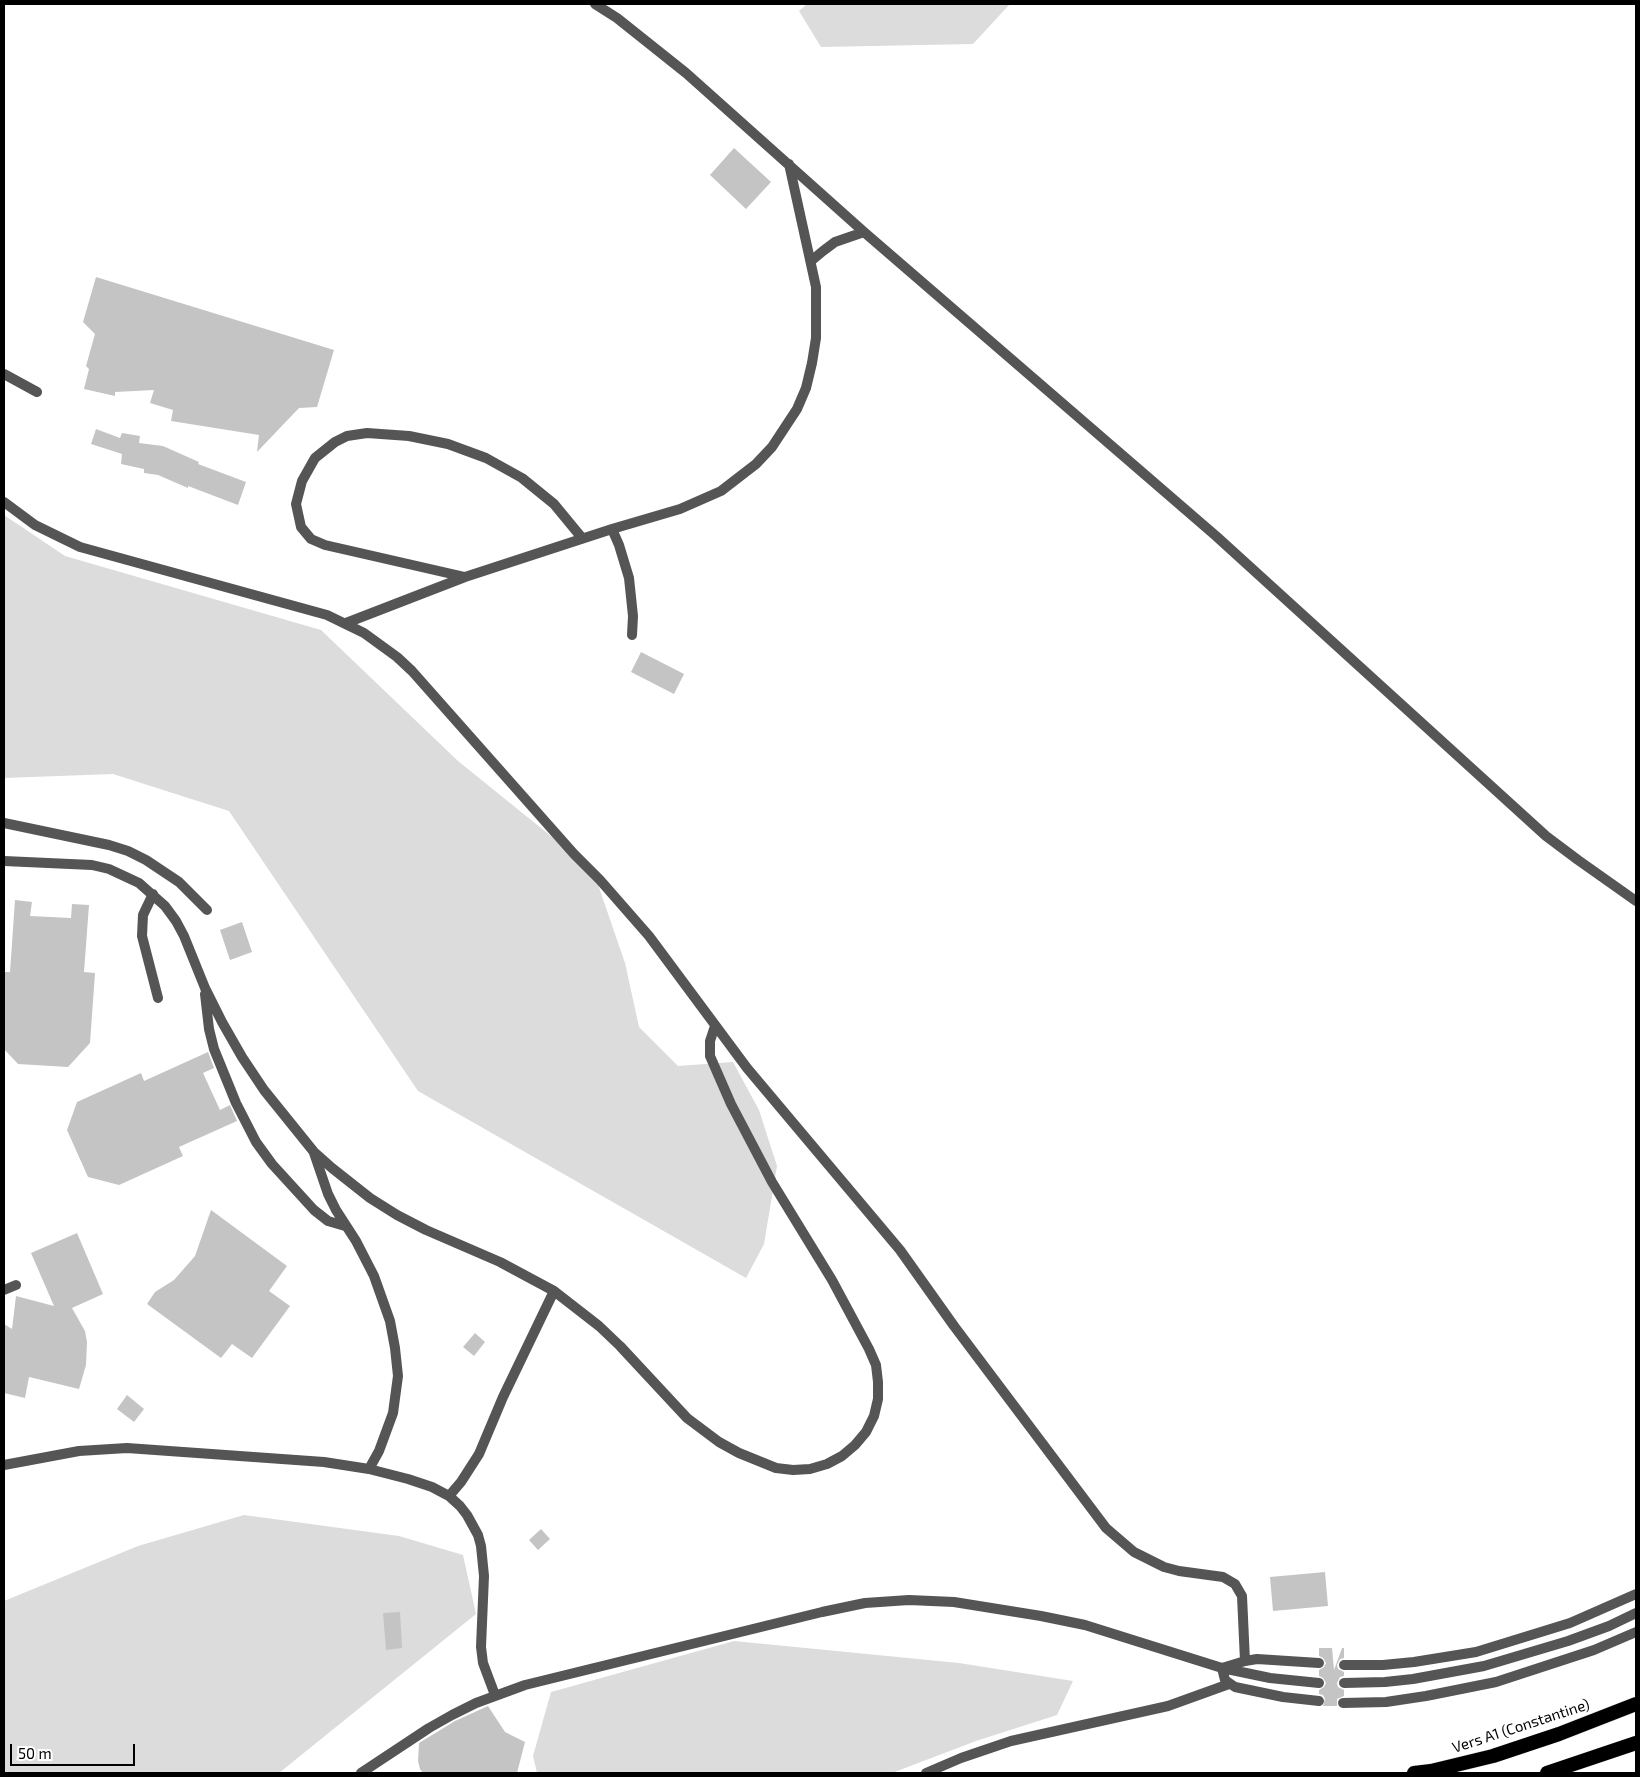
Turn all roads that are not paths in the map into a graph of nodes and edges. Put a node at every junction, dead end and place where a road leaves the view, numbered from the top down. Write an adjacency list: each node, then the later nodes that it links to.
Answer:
1 (595, 4): 2 (lane)
2 (789, 164): 3 (lane); 4 (lane)
3 (864, 232): 4 (lane); 16 (lane)
4 (811, 261): 8 (lane)
5 (4, 374): 6 (lane)
6 (37, 392)
7 (4, 502): 11 (lane)
8 (612, 529): 9 (lane); 12 (lane)
9 (582, 538): 10 (lane); 10 (lane)
10 (465, 577): 11 (lane)
11 (346, 623): 20 (lane)
12 (632, 635)
13 (4, 823): 17 (lane)
14 (4, 861): 15 (lane)
15 (153, 894): 18 (lane); 19 (lane)
16 (1636, 901)
17 (206, 910)
18 (205, 988): 21 (lane); 22 (lane)
19 (158, 998)
20 (715, 1026): 25 (lane); 32 (lane)
21 (314, 1152): 22 (lane); 25 (lane)
22 (345, 1226): 27 (lane)
23 (16, 1285): 24 (lane)
24 (4, 1290)
25 (554, 1291): 28 (lane)
26 (4, 1465): 27 (lane)
27 (369, 1470): 28 (lane)
28 (449, 1496): 39 (lane)
29 (1636, 1594): 34 (lane)
30 (1636, 1613): 37 (lane)
31 (1636, 1632): 41 (lane)
32 (1245, 1661): 33 (lane); 35 (lane)
33 (1319, 1663)
34 (1344, 1665)
35 (1222, 1668): 36 (lane); 38 (lane); 39 (lane)
36 (1319, 1683)
37 (1344, 1683)
38 (1229, 1684): 40 (lane); 45 (lane)
39 (495, 1695): 44 (lane)
40 (1319, 1701)
41 (1344, 1703)
42 (1636, 1704): 46 (highway, Vers A1 (Constantine))
43 (1636, 1743): 47 (highway)
44 (361, 1773)
45 (926, 1773)
46 (1414, 1773)
47 (1547, 1773)

